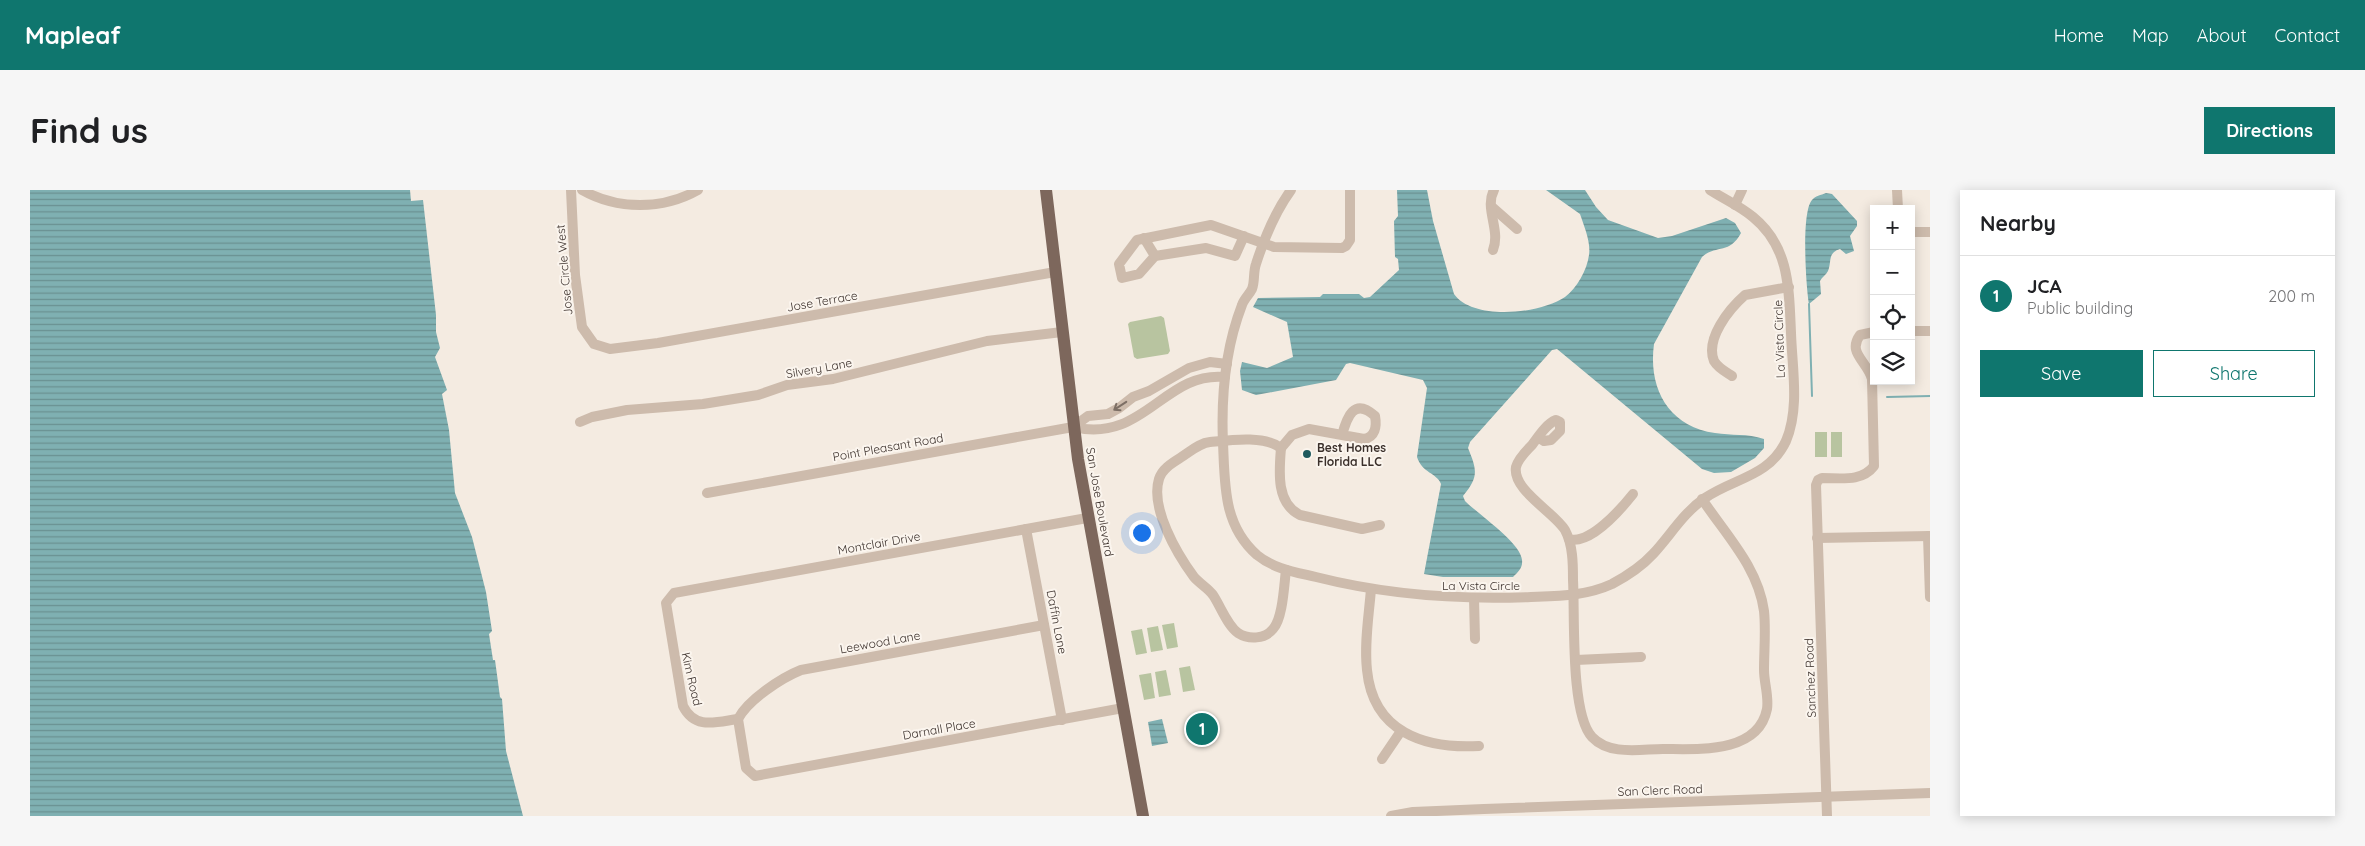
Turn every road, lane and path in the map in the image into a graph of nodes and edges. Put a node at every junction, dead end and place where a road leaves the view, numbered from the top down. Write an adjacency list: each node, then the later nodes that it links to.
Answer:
1 (571, 190): 28 (street, Jose Circle West)
2 (582, 190): 3 (street)
3 (698, 190)
4 (1046, 190): 22 (main road, San Jose Boulevard)
5 (1292, 190): 19 (street, La Vista Circle)
6 (1350, 190): 19 (street)
7 (1494, 190): 13 (street)
8 (1710, 190): 11 (street, La Vista Circle)
9 (1742, 190): 11 (street)
10 (1897, 190): 12 (street)
11 (1735, 205): 23 (street, La Vista Circle)
12 (1898, 205)
13 (1492, 207): 14 (street); 20 (street)
14 (1517, 229)
15 (1915, 232): 16 (street)
16 (1930, 232)
17 (1244, 236): 18 (street); 19 (street); 21 (street)
18 (1144, 238): 21 (street); 21 (street)
19 (1265, 244): 29 (street, La Vista Circle)
20 (1493, 250)
21 (1155, 256)
22 (1055, 272): 26 (main road, San Jose Boulevard); 28 (street, Jose Terrace)
23 (1789, 287): 31 (street); 44 (street, La Vista Circle)
24 (1915, 331): 25 (street)
25 (1930, 331)
26 (1062, 332): 36 (street, Silvery Lane); 37 (main road, San Jose Boulevard)
27 (1870, 333): 49 (street, Sanchez Road)
28 (594, 344)
29 (1227, 364): 30 (street, Point Pleasant Road); 32 (street, La Vista Circle)
30 (1177, 376): 33 (street); 34 (street, Point Pleasant Road)
31 (1732, 376)
32 (1225, 377): 33 (street, Point Pleasant Road); 40 (street, La Vista Circle)
33 (1183, 385): 35 (street, Point Pleasant Road)
34 (1146, 392): 35 (street); 37 (street, Point Pleasant Road, one-way to 37)
35 (1155, 406): 37 (street, Point Pleasant Road)
36 (580, 422)
37 (1074, 427): 42 (street, Point Pleasant Road); 45 (main road, San Jose Boulevard)
38 (1342, 435): 41 (street)
39 (1538, 438): 50 (street)
40 (1223, 442): 41 (street); 51 (street, La Vista Circle); 51 (street)
41 (1281, 448): 46 (street)
42 (707, 493)
43 (1633, 494): 50 (street)
44 (1702, 499): 54 (street, La Vista Circle); 60 (street)
45 (1087, 518): 47 (street, Montclair Drive); 61 (main road, San Jose Boulevard)
46 (1380, 525)
47 (1026, 529): 53 (street, Montclair Drive); 57 (street, Daffin Lane)
48 (1929, 536): 49 (street); 55 (street)
49 (1817, 538): 68 (street, Sanchez Road)
50 (1569, 539): 54 (street)
51 (1286, 570): 52 (street, La Vista Circle)
52 (1371, 589): 56 (street, La Vista Circle); 64 (street)
53 (674, 593): 62 (street, Kim Road)
54 (1574, 595): 56 (street, La Vista Circle); 60 (street)
55 (1930, 597)
56 (1474, 598): 58 (street)
57 (1044, 625): 62 (street, Leewood Lane); 63 (street, Daffin Lane)
58 (1476, 639)
59 (1640, 657): 60 (street)
60 (1576, 660)
61 (1123, 708): 63 (street, Darnall Place); 69 (main road, San Jose Boulevard)
62 (738, 719): 63 (street, Darnall Place)
63 (1062, 720)
64 (1402, 732): 65 (street); 66 (street)
65 (1479, 746)
66 (1382, 759)
67 (1930, 793): 68 (street, San Clerc Road)
68 (1826, 797): 70 (street, San Clerc Road); 71 (street, Sanchez Road)
69 (1143, 816)
70 (1391, 816)
71 (1827, 816)

